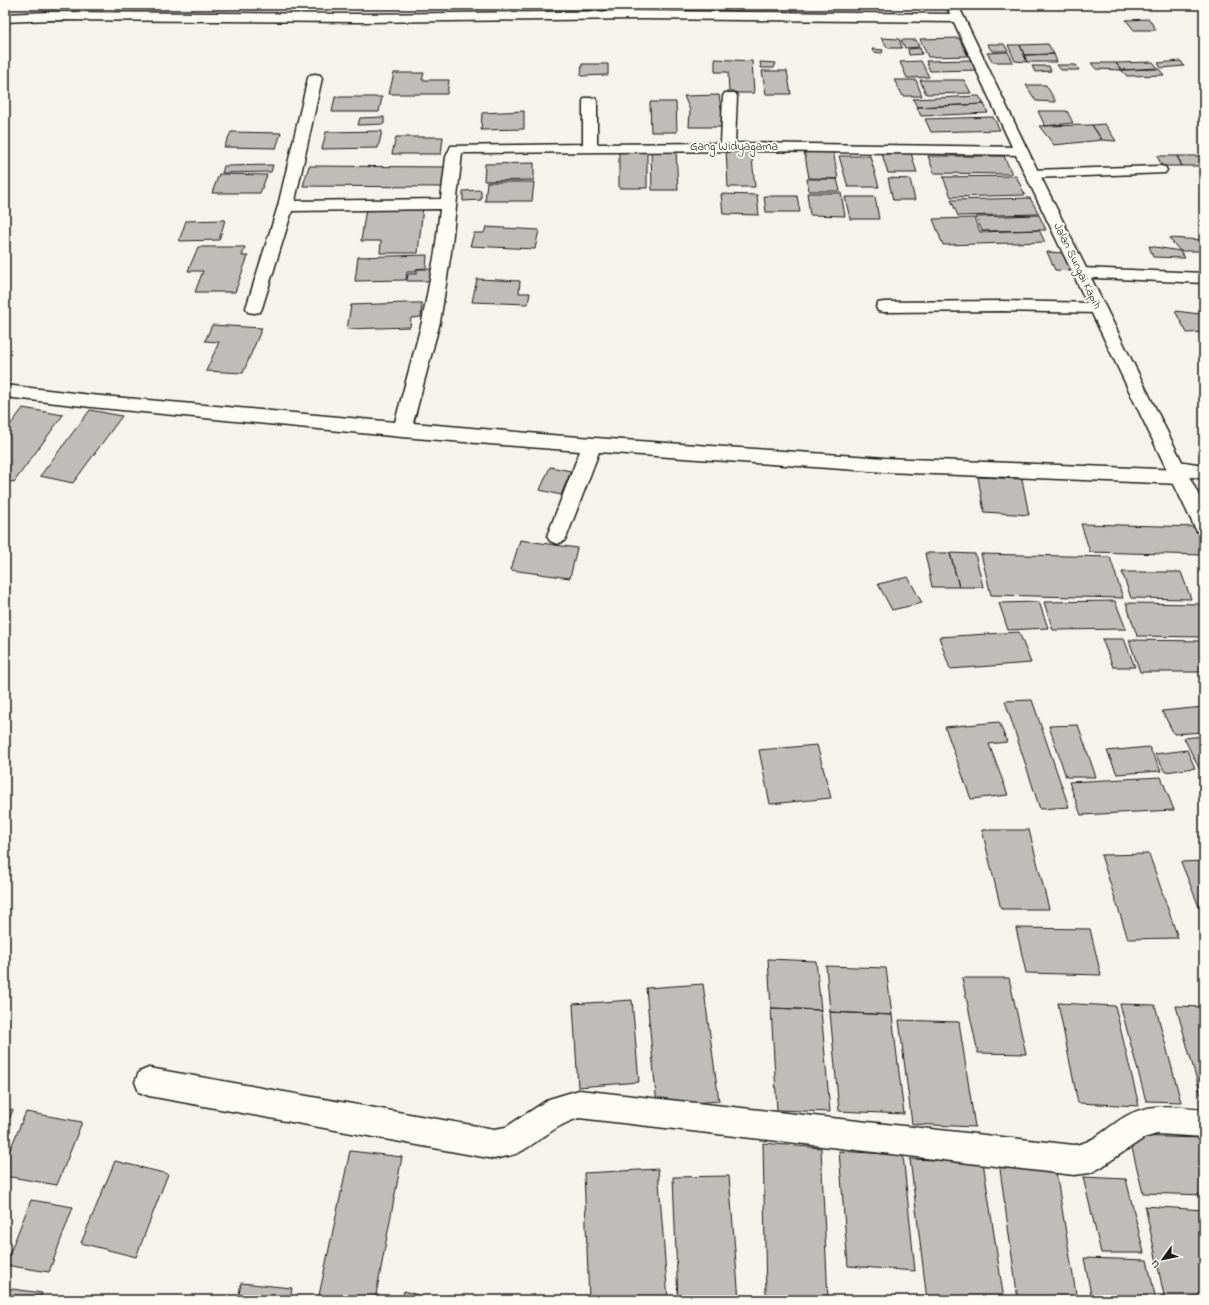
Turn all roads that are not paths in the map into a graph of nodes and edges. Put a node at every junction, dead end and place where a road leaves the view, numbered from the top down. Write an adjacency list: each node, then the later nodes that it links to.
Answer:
1 (956, 11): 2 (street); 8 (street, Jalan Sungai Kapih)
2 (5, 18)
3 (315, 78): 12 (street)
4 (730, 96): 7 (street)
5 (590, 102): 6 (street)
6 (590, 147): 7 (street, Gang Widyagama); 11 (street, Gang Widyagama)
7 (728, 147): 8 (street, Gang Widyagama)
8 (1021, 151): 10 (street, Jalan Sungai Kapih)
9 (1160, 170): 10 (street)
10 (1032, 174): 13 (street, Jalan Sungai Kapih)
11 (448, 204): 12 (street); 19 (street)
12 (286, 206): 16 (street)
13 (1081, 273): 14 (street); 17 (street, Jalan Sungai Kapih)
14 (1204, 278)
15 (884, 307): 17 (street)
16 (254, 308)
17 (1098, 308): 21 (street, Jalan Sungai Kapih)
18 (5, 391): 19 (street)
19 (402, 430): 20 (street)
20 (592, 445): 21 (street); 24 (street)
21 (1179, 472): 22 (street); 23 (street, Jalan Sungai Kapih)
22 (1204, 472)
23 (1204, 526)
24 (557, 536)
25 (149, 1082): 26 (street)
26 (1204, 1124)

